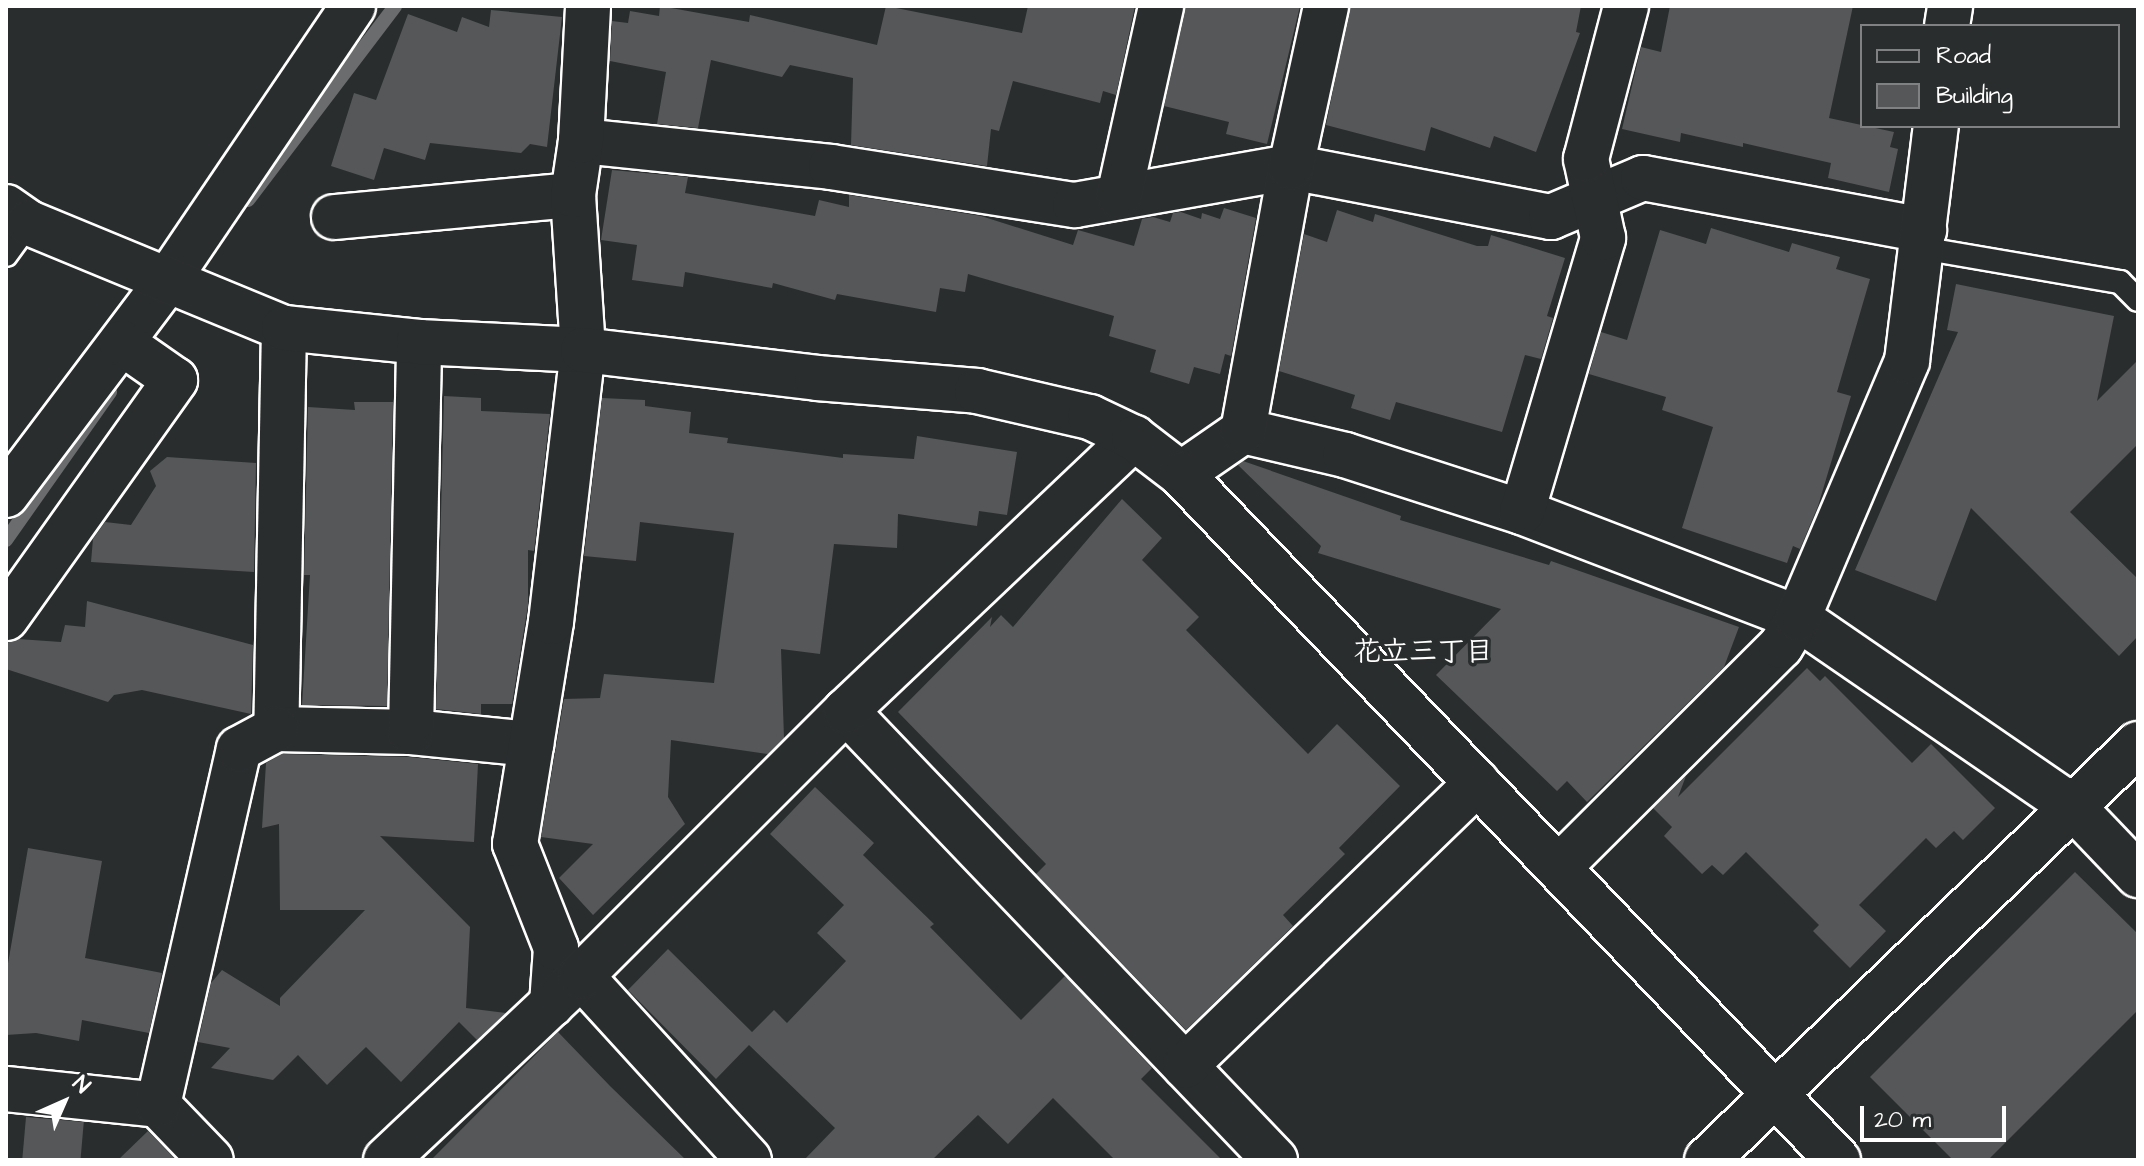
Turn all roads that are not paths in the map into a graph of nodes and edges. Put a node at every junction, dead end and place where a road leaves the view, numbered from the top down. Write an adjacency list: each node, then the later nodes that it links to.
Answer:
1 (353, 6): 15 (street)
2 (588, 6): 7 (street)
3 (1161, 6): 10 (street)
4 (1326, 6): 8 (street)
5 (1626, 6): 11 (street)
6 (1936, 128): 14 (street)
7 (581, 141): 9 (street); 10 (street)
8 (1291, 167): 10 (street); 11 (street); 21 (street)
9 (573, 195): 12 (street); 20 (street)
10 (1119, 196)
11 (1596, 197): 14 (street); 25 (street)
12 (334, 217)
13 (14, 228): 15 (street)
14 (1923, 239): 16 (lane); 27 (street)
15 (167, 281): 17 (street); 19 (street)
16 (2138, 300)
17 (284, 328): 18 (street); 29 (street)
18 (419, 342): 20 (street); 30 (street)
19 (122, 343): 24 (street); 26 (street)
20 (583, 350): 22 (street); 31 (street)
21 (1243, 431): 23 (street); 25 (street)
22 (1134, 438): 23 (street); 28 (street)
23 (1181, 474): 33 (street)
24 (6, 495)
25 (1522, 512): 27 (street)
26 (6, 618)
27 (1798, 618): 34 (street); 35 (street)
28 (846, 711): 37 (street); 38 (street)
29 (276, 729): 30 (street); 41 (street)
30 (411, 732): 31 (street)
31 (531, 744): 37 (street)
32 (2138, 744): 34 (street)
33 (1477, 783): 35 (street); 38 (street)
34 (2074, 808): 36 (street); 40 (street)
35 (1559, 867): 40 (street)
36 (2138, 875)
37 (566, 990): 43 (street); 44 (street)
38 (1185, 1066): 45 (street)
39 (6, 1089): 41 (street)
40 (1776, 1094): 46 (street); 47 (street)
41 (158, 1105): 42 (street)
42 (211, 1160)
43 (386, 1160)
44 (749, 1160)
45 (1275, 1160)
46 (1707, 1160)
47 (1838, 1160)

